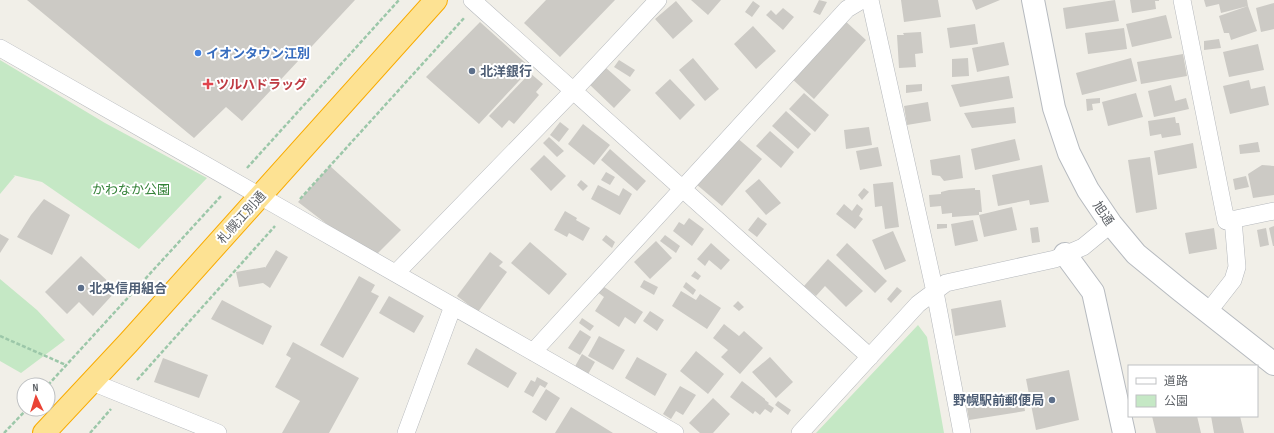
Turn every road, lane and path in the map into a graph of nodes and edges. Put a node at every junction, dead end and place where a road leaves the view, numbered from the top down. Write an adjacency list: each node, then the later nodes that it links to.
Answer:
1 (436, 0): 11 (highway, 札幌江別通)
2 (472, 0): 9 (street)
3 (658, 0): 9 (street)
4 (862, 0): 10 (street)
5 (870, 0): 17 (street)
6 (1033, 0): 14 (street, 旭通)
7 (1182, 0): 13 (street)
8 (0, 48): 11 (street)
9 (574, 90): 10 (street); 16 (street)
10 (683, 188): 21 (street); 22 (street)
11 (261, 196): 16 (street); 25 (highway, 札幌江別通)
12 (1274, 211): 13 (street)
13 (1233, 219): 19 (street)
14 (1111, 224): 15 (street); 19 (street, 旭通)
15 (1065, 254): 17 (street); 36 (street)
16 (396, 273): 18 (street)
17 (935, 292): 22 (street); 35 (street)
18 (453, 306): 21 (street); 32 (street)
19 (1208, 312): 23 (street, 旭通)
20 (0, 336): 24 (path)
21 (533, 352): 33 (street)
22 (870, 357): 34 (street)
23 (1274, 364)
24 (66, 365)
25 (92, 382): 29 (highway, 札幌江別通); 31 (street)
26 (105, 416): 30 (path)
27 (19, 417): 28 (path)
28 (4, 433)
29 (44, 433)
30 (90, 433)
31 (218, 433)
32 (406, 433)
33 (675, 433)
34 (800, 433)
35 (962, 433)
36 (1124, 433)

